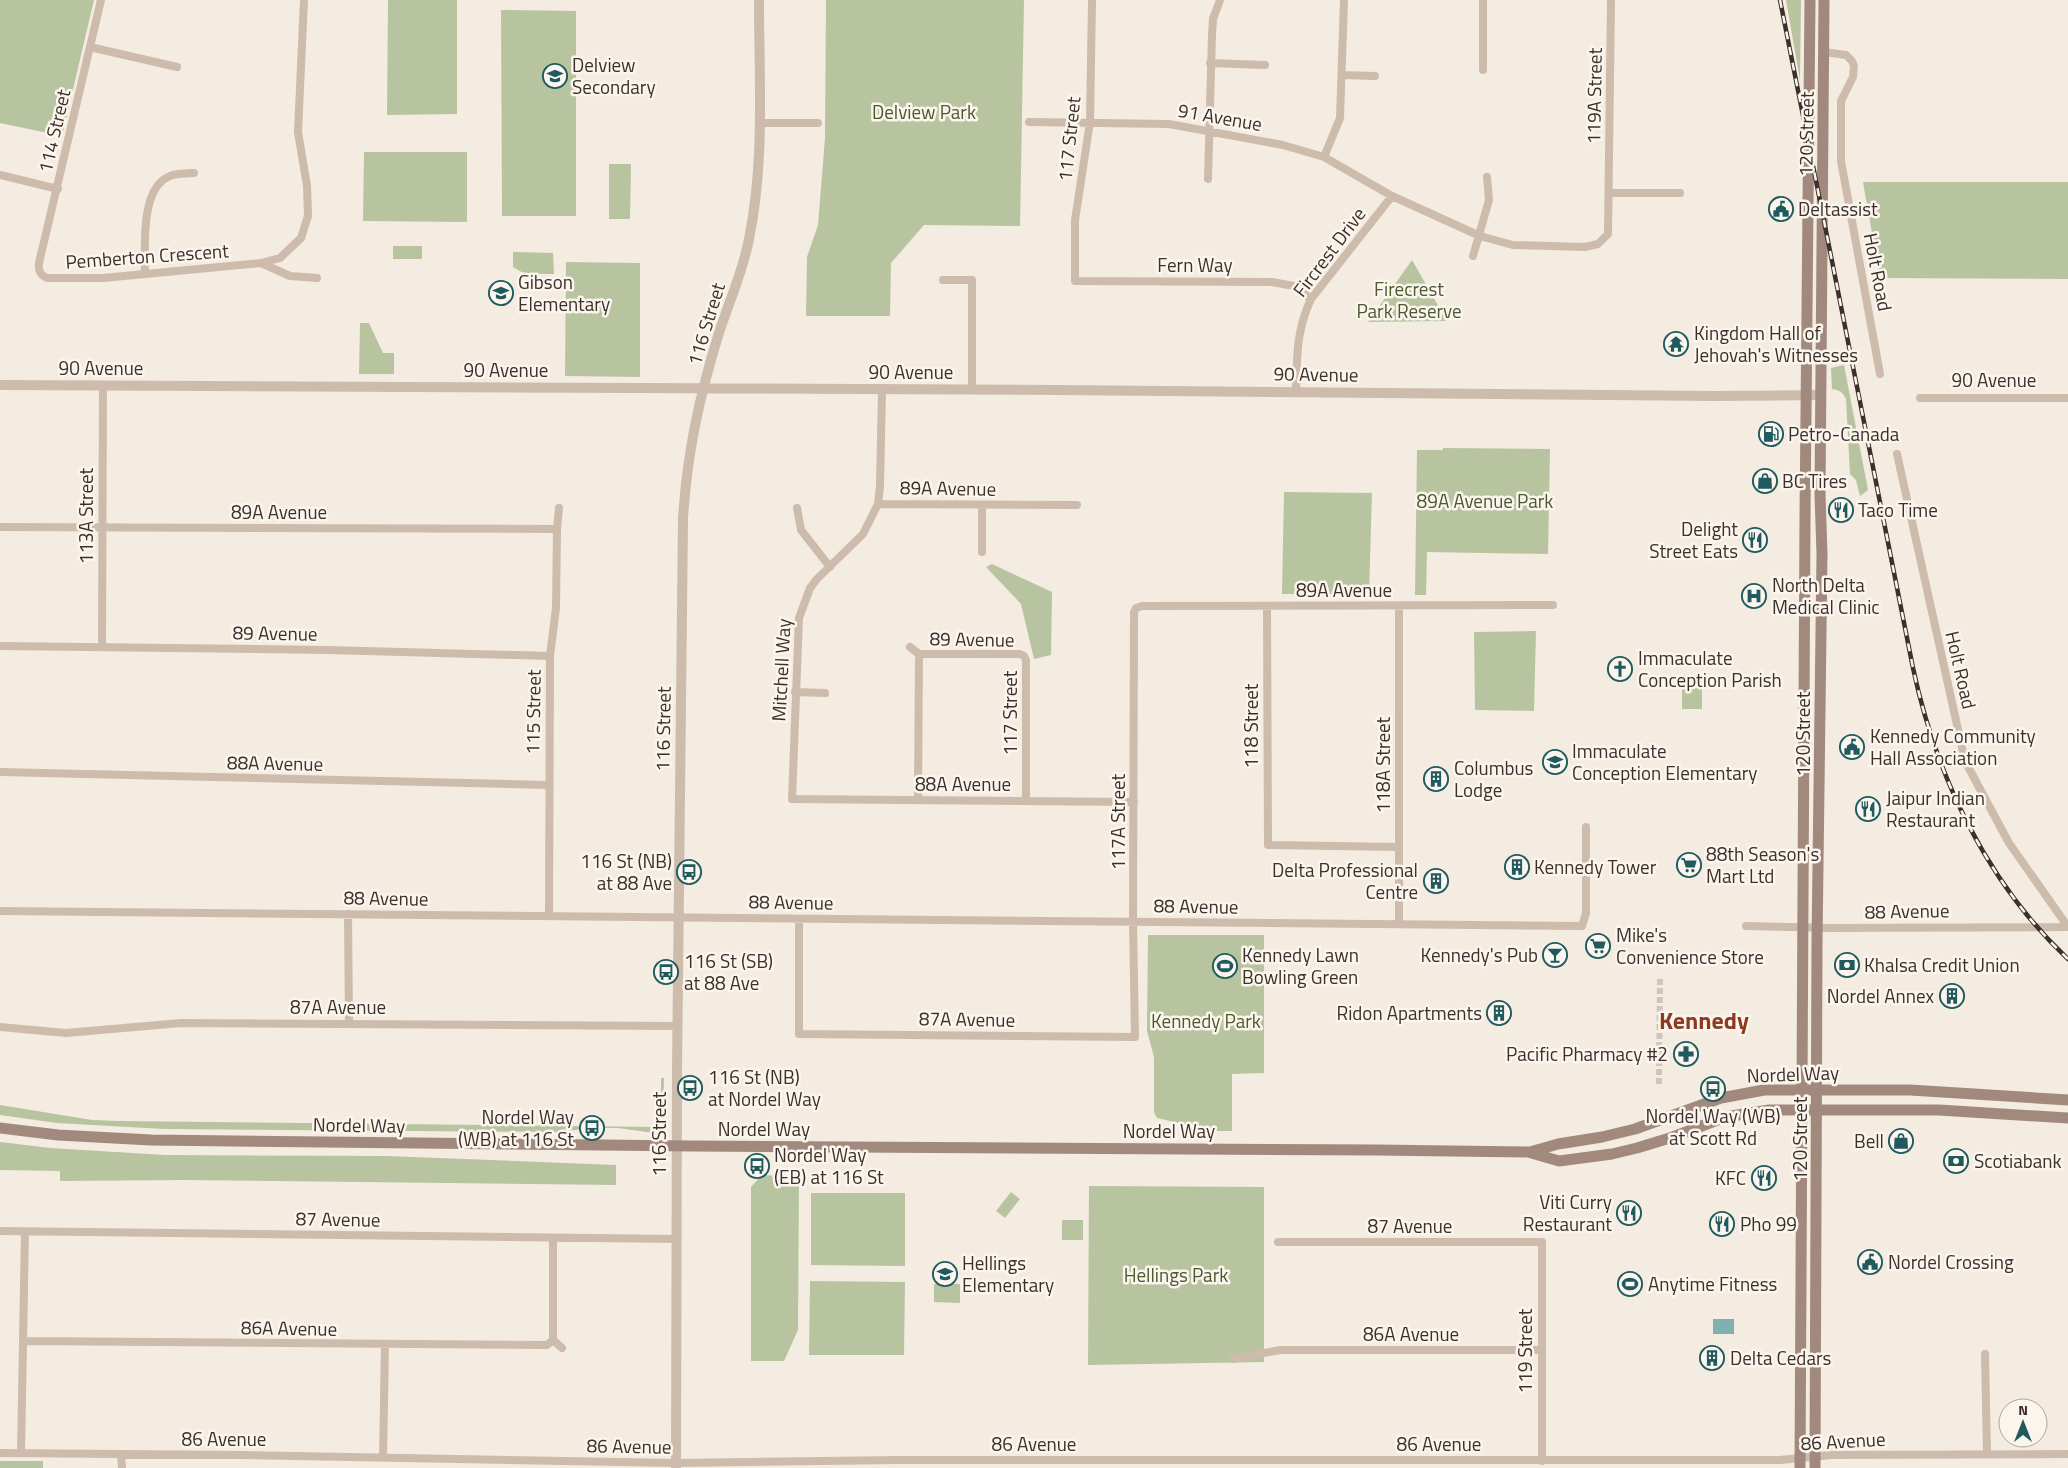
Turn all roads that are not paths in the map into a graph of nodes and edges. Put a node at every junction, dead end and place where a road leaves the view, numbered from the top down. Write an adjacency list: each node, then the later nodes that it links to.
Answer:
1 (101, 0): 11 (street, 114 Street)
2 (304, 0): 38 (street, Pemberton Crescent)
3 (759, 0): 22 (street, 116 Street)
4 (1092, 0): 21 (street, 117 Street)
5 (1220, 0): 14 (street)
6 (1344, 0): 18 (street)
7 (1483, 0): 17 (street)
8 (1611, 0): 31 (street, 119A Street)
9 (1810, 0): 12 (main road, 120 Street)
10 (1824, 0): 13 (main road, 120 Street)
11 (90, 47): 16 (street); 30 (street, 114 Street)
12 (1809, 52): 13 (main road); 36 (main road, 120 Street)
13 (1824, 52): 40 (main road, 120 Street); 46 (street, Holt Road)
14 (1210, 63): 15 (street); 24 (street)
15 (1265, 65)
16 (177, 67)
17 (1483, 70)
18 (1342, 76): 19 (street); 25 (street)
19 (1375, 76)
20 (1029, 122): 21 (street, 91 Avenue)
21 (1090, 122): 24 (street, 91 Avenue); 44 (street, 117 Street)
22 (759, 123): 23 (street); 49 (street, 116 Street)
23 (818, 123)
24 (1209, 130): 25 (street, 91 Avenue); 29 (street)
25 (1324, 157): 33 (street, 91 Avenue)
26 (194, 173): 41 (street)
27 (0, 176): 30 (street)
28 (1487, 177): 35 (street)
29 (1208, 179)
30 (58, 189): 39 (street, 114 Street)
31 (1609, 193): 32 (street); 34 (street, 119A Street)
32 (1680, 193)
33 (1392, 196): 35 (street, 91 Avenue); 45 (street, Fircrest Drive)
34 (1608, 234): 35 (street, 91 Avenue)
35 (1480, 236): 37 (street)
36 (1808, 244): 40 (main road); 53 (main road, 120 Street)
37 (1474, 256)
38 (261, 264): 41 (street, Pemberton Crescent); 42 (street, Pemberton Crescent)
39 (38, 270): 41 (street, Pemberton Crescent)
40 (1821, 270): 54 (main road, 120 Street)
41 (146, 274)
42 (317, 278)
43 (943, 280): 51 (street)
44 (1074, 281): 45 (street, Fern Way)
45 (1311, 299): 52 (street, Fircrest Drive)
46 (1880, 374)
47 (0, 385): 48 (street, 90 Avenue)
48 (103, 386): 49 (street, 90 Avenue); 64 (street, 113A Street)
49 (704, 389): 50 (street, 90 Avenue); 93 (street, 116 Street)
50 (882, 390): 51 (street, 90 Avenue); 58 (street, Mitchell Way)
51 (972, 390): 52 (street, 90 Avenue)
52 (1296, 392): 53 (street, 90 Avenue)
53 (1807, 396): 54 (street, 90 Avenue); 75 (main road, 120 Street)
54 (1821, 396): 81 (main road, 120 Street)
55 (1920, 398): 56 (street, 90 Avenue)
56 (2068, 398)
57 (1897, 454): 98 (street, Holt Road)
58 (878, 504): 59 (street, 89A Avenue); 67 (street, Mitchell Way)
59 (982, 505): 60 (street, 89A Avenue); 66 (street)
60 (1078, 506)
61 (559, 508): 65 (street, 115 Street)
62 (798, 508): 67 (street)
63 (0, 527): 64 (street, 89A Avenue)
64 (101, 527): 65 (street, 89A Avenue); 73 (street, 113A Street)
65 (557, 529): 77 (street, 115 Street)
66 (982, 552)
67 (830, 567): 79 (street, Mitchell Way)
68 (1553, 605): 70 (street, 89A Avenue)
69 (1267, 606): 70 (street, 89A Avenue); 71 (street, 89A Avenue); 89 (street, 118 Street)
70 (1399, 606): 89 (street, 118A Street)
71 (1136, 608): 87 (street, 117A Street)
72 (0, 646): 73 (street, 89 Avenue)
73 (102, 647): 77 (street, 89 Avenue)
74 (910, 647): 76 (street)
75 (1805, 653): 81 (main road); 99 (main road, 120 Street)
76 (919, 654): 78 (street, 89 Avenue); 85 (street)
77 (550, 656): 83 (street, 115 Street)
78 (1024, 656): 86 (street, 117 Street)
79 (796, 692): 80 (street); 84 (street, Mitchell Way)
80 (825, 693)
81 (1821, 731): 100 (main road, 120 Street)
82 (0, 772): 83 (street, 88A Avenue)
83 (549, 785): 92 (street, 115 Street)
84 (792, 799): 85 (street, 88A Avenue)
85 (918, 800): 86 (street, 88A Avenue)
86 (1026, 800): 87 (street, 88A Avenue)
87 (1134, 802): 95 (street, 117A Street)
88 (1586, 827): 96 (street, 88 Avenue)
89 (1399, 847): 96 (street, 118A Street)
90 (0, 911): 91 (street, 88 Avenue)
91 (348, 914): 92 (street, 88 Avenue); 101 (street)
92 (549, 916): 93 (street, 88 Avenue)
93 (678, 917): 94 (street, 88 Avenue); 102 (street, 116 Street)
94 (799, 919): 95 (street, 88 Avenue); 104 (street, 87A Avenue)
95 (1134, 922): 96 (street, 88 Avenue); 104 (street, 117A Street)
96 (1398, 924)
97 (1746, 926): 99 (street, 88 Avenue)
98 (2068, 926): 100 (street, 88 Avenue)
99 (1802, 928): 100 (street, 88 Avenue); 106 (main road, 120 Street)
100 (1818, 928): 105 (main road, 120 Street)
101 (349, 1023): 102 (street, 87A Avenue); 103 (street, 87A Avenue)
102 (678, 1026): 112 (street, 116 Street)
103 (0, 1027)
104 (1135, 1037)
105 (1817, 1089): 106 (main road, Nordel Way); 107 (main road, Nordel Way); 109 (main road, 120 Street)
106 (1802, 1090): 108 (main road, 120 Street); 113 (main road, Nordel Way)
107 (2068, 1100)
108 (1802, 1109): 109 (main road, Nordel Way); 113 (main road, Nordel Way); 120 (main road, 120 Street)
109 (1817, 1109): 110 (main road, Nordel Way); 121 (main road, 120 Street)
110 (2068, 1118)
111 (0, 1128): 112 (main road, Nordel Way)
112 (677, 1146): 113 (main road, Nordel Way); 117 (street, 116 Street)
113 (1528, 1152)
114 (0, 1231): 115 (street, 87 Avenue)
115 (25, 1232): 116 (street, 87 Avenue); 123 (street)
116 (553, 1238): 117 (street, 87 Avenue); 122 (street)
117 (676, 1239): 141 (street, 116 Street)
118 (1278, 1242): 119 (street, 87 Avenue)
119 (1542, 1242): 126 (street, 119 Street)
120 (1801, 1267): 121 (main road); 137 (main road, 120 Street)
121 (1816, 1312): 136 (main road, 120 Street)
122 (553, 1340): 124 (street, 86A Avenue); 125 (street)
123 (23, 1341): 124 (street, 86A Avenue); 130 (street)
124 (385, 1345): 134 (street)
125 (562, 1348)
126 (1542, 1350): 128 (street, 86A Avenue); 135 (street, 119 Street)
127 (1985, 1354): 131 (street)
128 (1233, 1359)
129 (0, 1453): 130 (street, 86 Avenue)
130 (21, 1453): 133 (street, 86 Avenue)
131 (1986, 1454): 132 (street, 86 Avenue); 136 (street, 86 Avenue)
132 (2068, 1454)
133 (121, 1455): 134 (street, 86 Avenue); 143 (street)
134 (382, 1457): 141 (street, 86 Avenue)
135 (1542, 1461): 139 (street, 86 Avenue); 140 (street, 86 Avenue)
136 (1815, 1462): 137 (street, 86 Avenue)
137 (1800, 1463): 140 (street, 86 Avenue)
138 (1077, 1464): 139 (street, 86 Avenue); 142 (street, 86 Avenue)
139 (1449, 1464)
140 (1680, 1464)
141 (676, 1465): 142 (street, 86 Avenue)
142 (781, 1465)
143 (122, 1468)

